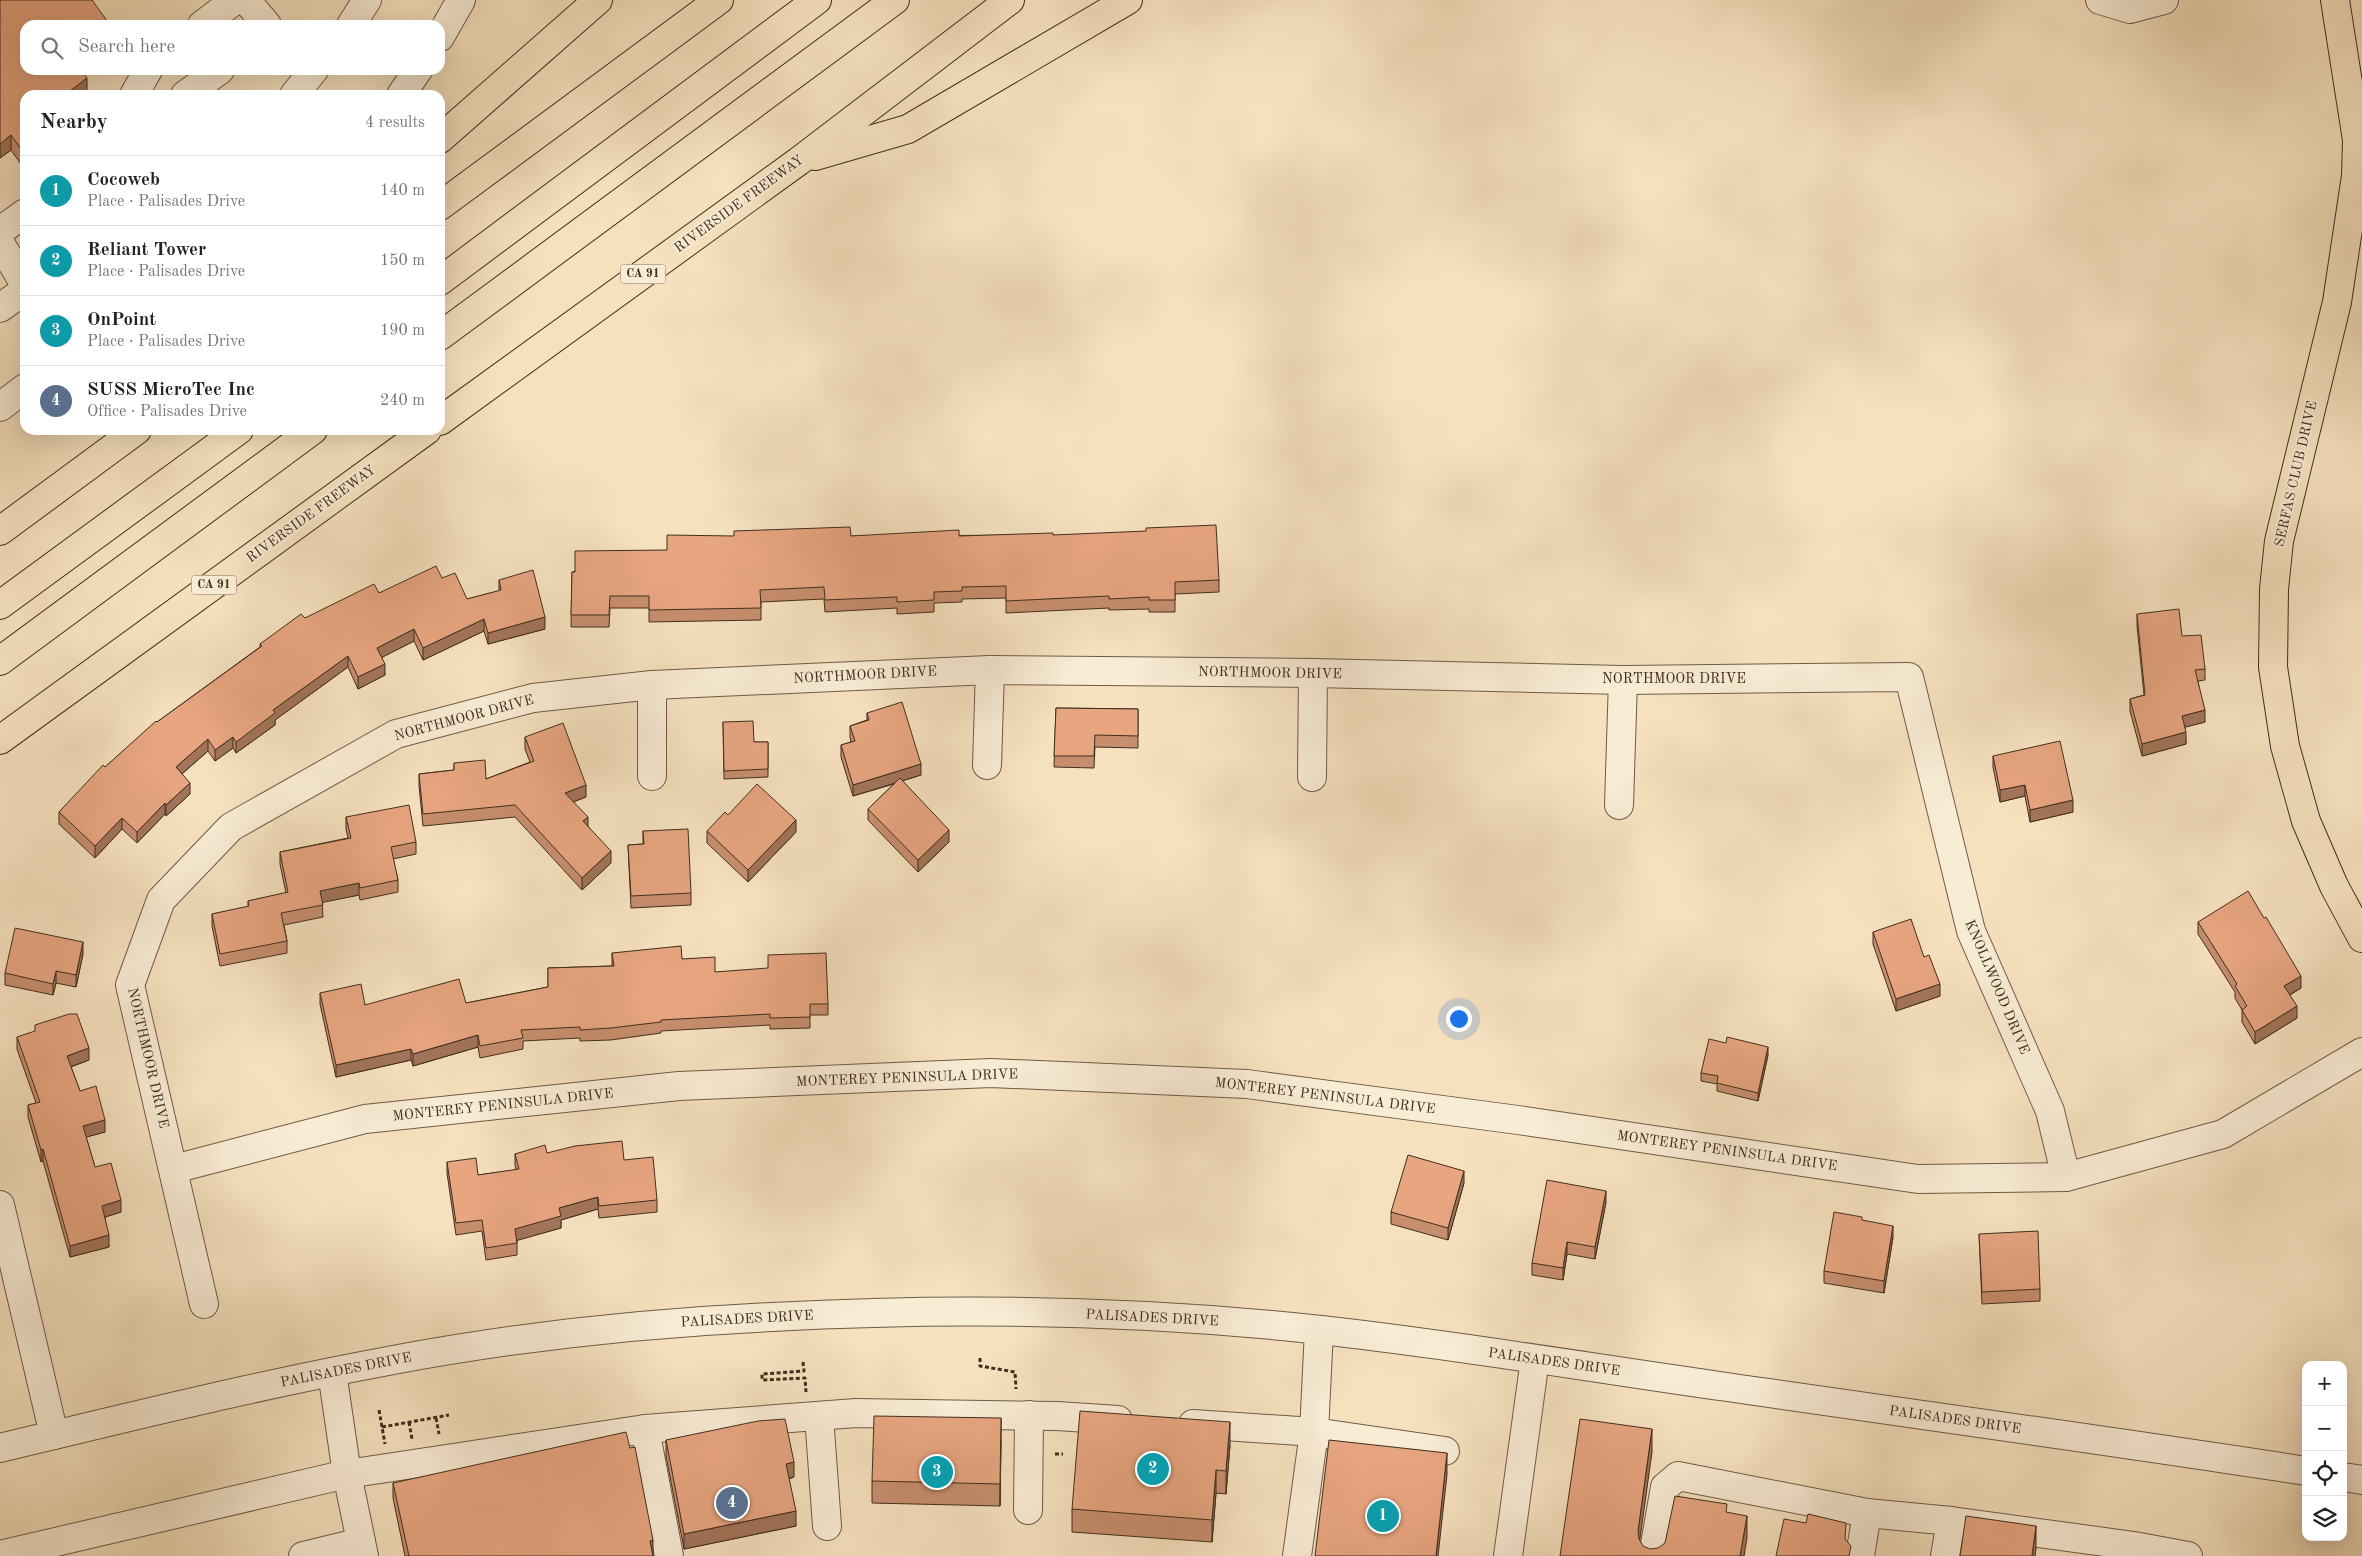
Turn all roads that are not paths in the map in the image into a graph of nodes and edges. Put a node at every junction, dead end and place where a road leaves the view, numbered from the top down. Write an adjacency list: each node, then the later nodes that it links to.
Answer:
1 (235, 0): 14 (street)
2 (246, 0): 15 (street)
3 (367, 0): 16 (street)
4 (461, 0): 17 (street)
5 (598, 0): 26 (main road)
6 (719, 0): 29 (main road)
7 (817, 0): 34 (main road)
8 (895, 0): 37 (main road)
9 (1010, 0): 28 (main road, RIVERSIDE FREEWAY / CA 91)
10 (1128, 0): 28 (main road)
11 (2100, 0): 12 (street)
12 (2164, 0)
13 (2335, 0): 27 (main road, SERFAS CLUB DRIVE)
14 (209, 20)
15 (263, 20)
16 (354, 20)
17 (445, 28)
18 (145, 75): 22 (street)
19 (213, 75): 23 (street)
20 (310, 75): 24 (street)
21 (415, 75): 25 (street)
22 (137, 90)
23 (192, 90)
24 (298, 90)
25 (404, 90)
26 (445, 135)
27 (2359, 140): 60 (main road, SERFAS CLUB DRIVE)
28 (799, 161): 40 (main road, RIVERSIDE FREEWAY / CA 91)
29 (445, 202)
30 (20, 216): 31 (street)
31 (0, 231)
32 (0, 244): 33 (street)
33 (20, 276)
34 (445, 277)
35 (20, 294): 36 (street)
36 (0, 308)
37 (445, 332)
38 (20, 392): 39 (street)
39 (0, 407)
40 (445, 417)
41 (98, 435): 46 (main road)
42 (130, 435): 47 (main road)
43 (233, 435): 48 (main road)
44 (306, 435): 49 (main road)
45 (421, 435): 55 (main road, RIVERSIDE FREEWAY / CA 91)
46 (0, 520)
47 (0, 531)
48 (0, 606)
49 (0, 661)
50 (990, 670): 51 (street, NORTHMOOR DRIVE); 54 (street, NORTHMOOR DRIVE); 56 (street)
51 (1313, 673): 53 (street, NORTHMOOR DRIVE); 58 (street)
52 (1909, 677): 53 (street, NORTHMOOR DRIVE); 63 (street, KNOLLWOOD DRIVE)
53 (1623, 680): 59 (street)
54 (652, 685): 57 (street); 62 (street, NORTHMOOR DRIVE)
55 (0, 740)
56 (987, 765)
57 (652, 776)
58 (1312, 777)
59 (1619, 805)
60 (2362, 938)
61 (2362, 1052): 63 (street, MONTEREY PENINSULA DRIVE)
62 (174, 1169): 63 (street, MONTEREY PENINSULA DRIVE); 65 (street, NORTHMOOR DRIVE)
63 (2066, 1178)
64 (0, 1205): 73 (street)
65 (204, 1304)
66 (1320, 1330): 67 (street, PALISADES DRIVE); 68 (street, PALISADES DRIVE); 72 (street)
67 (1535, 1359): 76 (street, PALISADES DRIVE); 91 (street)
68 (332, 1372): 73 (street, PALISADES DRIVE); 77 (street)
69 (1029, 1415): 70 (street); 72 (street); 80 (street)
70 (820, 1416): 71 (street); 83 (street)
71 (645, 1429): 77 (street); 89 (street)
72 (1314, 1432): 75 (street); 90 (street)
73 (54, 1435): 74 (street, PALISADES DRIVE)
74 (0, 1448)
75 (1445, 1451)
76 (2302, 1470)
77 (348, 1474): 84 (street); 86 (street)
78 (2347, 1478): 79 (street)
79 (2362, 1480)
80 (1028, 1510)
81 (1867, 1513): 82 (street); 92 (street); 93 (street)
82 (1951, 1522): 85 (street); 94 (street)
83 (827, 1526)
84 (362, 1549): 88 (street)
85 (2134, 1551): 95 (street)
86 (35, 1552): 87 (street)
87 (0, 1555)
88 (303, 1556)
89 (669, 1556)
90 (1297, 1556)
91 (1508, 1556)
92 (1654, 1556)
93 (1860, 1556)
94 (1945, 1556)
95 (2188, 1556)

